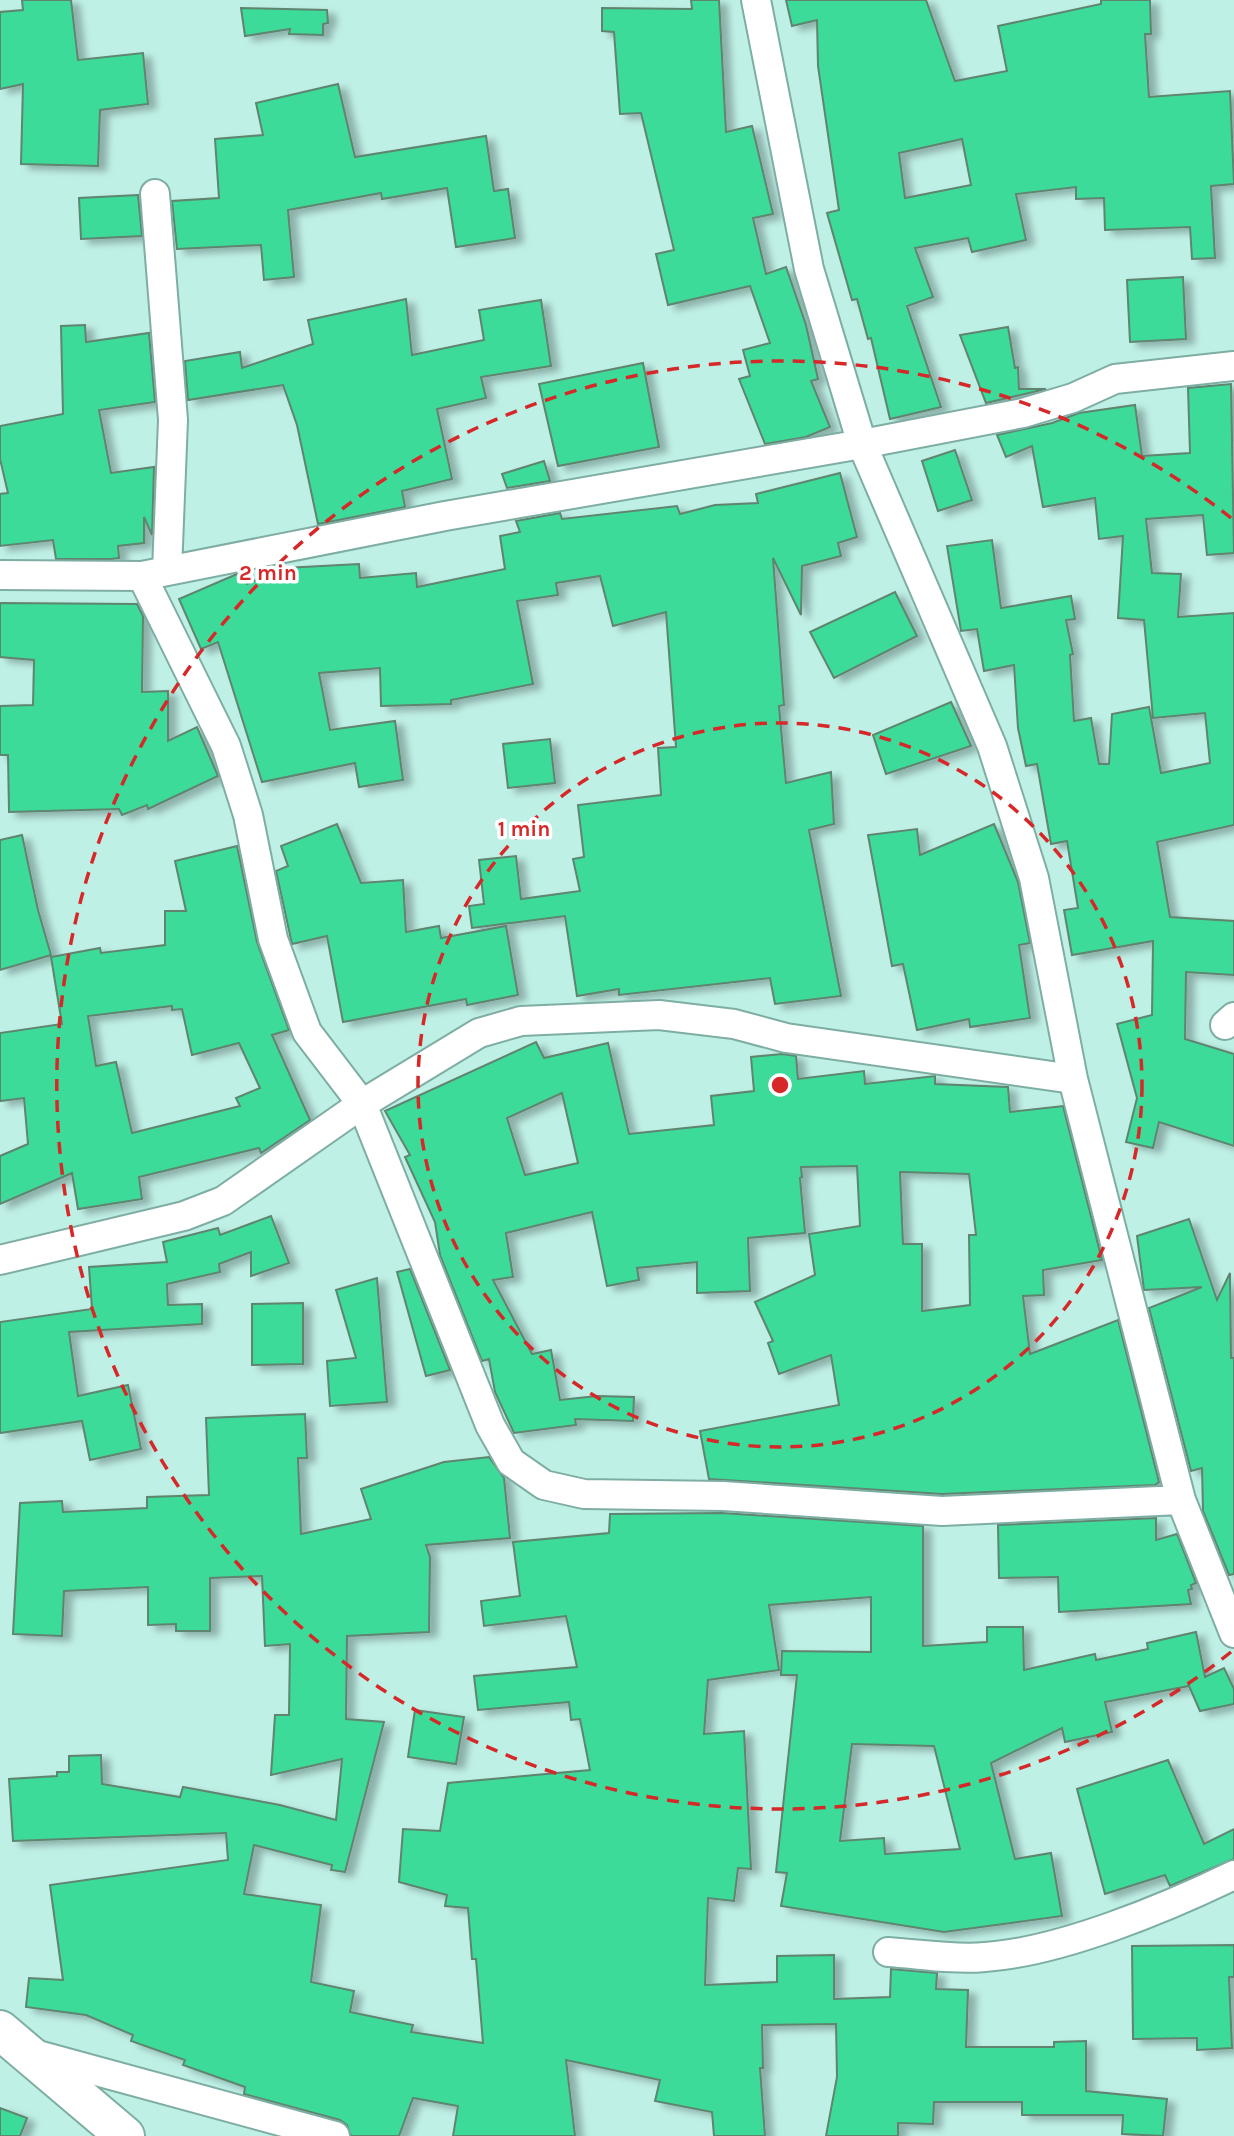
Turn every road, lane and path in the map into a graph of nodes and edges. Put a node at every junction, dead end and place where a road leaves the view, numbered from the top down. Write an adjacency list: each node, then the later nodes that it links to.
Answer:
1 (756, 0): 4 (street)
2 (155, 194): 5 (street)
3 (1234, 366): 4 (street)
4 (862, 444): 5 (street); 7 (street)
5 (154, 573): 6 (street); 8 (street)
6 (0, 575)
7 (1073, 1079): 8 (street); 10 (street)
8 (362, 1104): 9 (street); 10 (street)
9 (0, 1260)
10 (1181, 1500): 11 (street)
11 (1234, 1633)
12 (1234, 1875): 13 (street)
13 (888, 1952)
14 (0, 2029): 15 (street)
15 (31, 2054): 16 (street); 17 (street)
16 (125, 2136)
17 (335, 2136)

